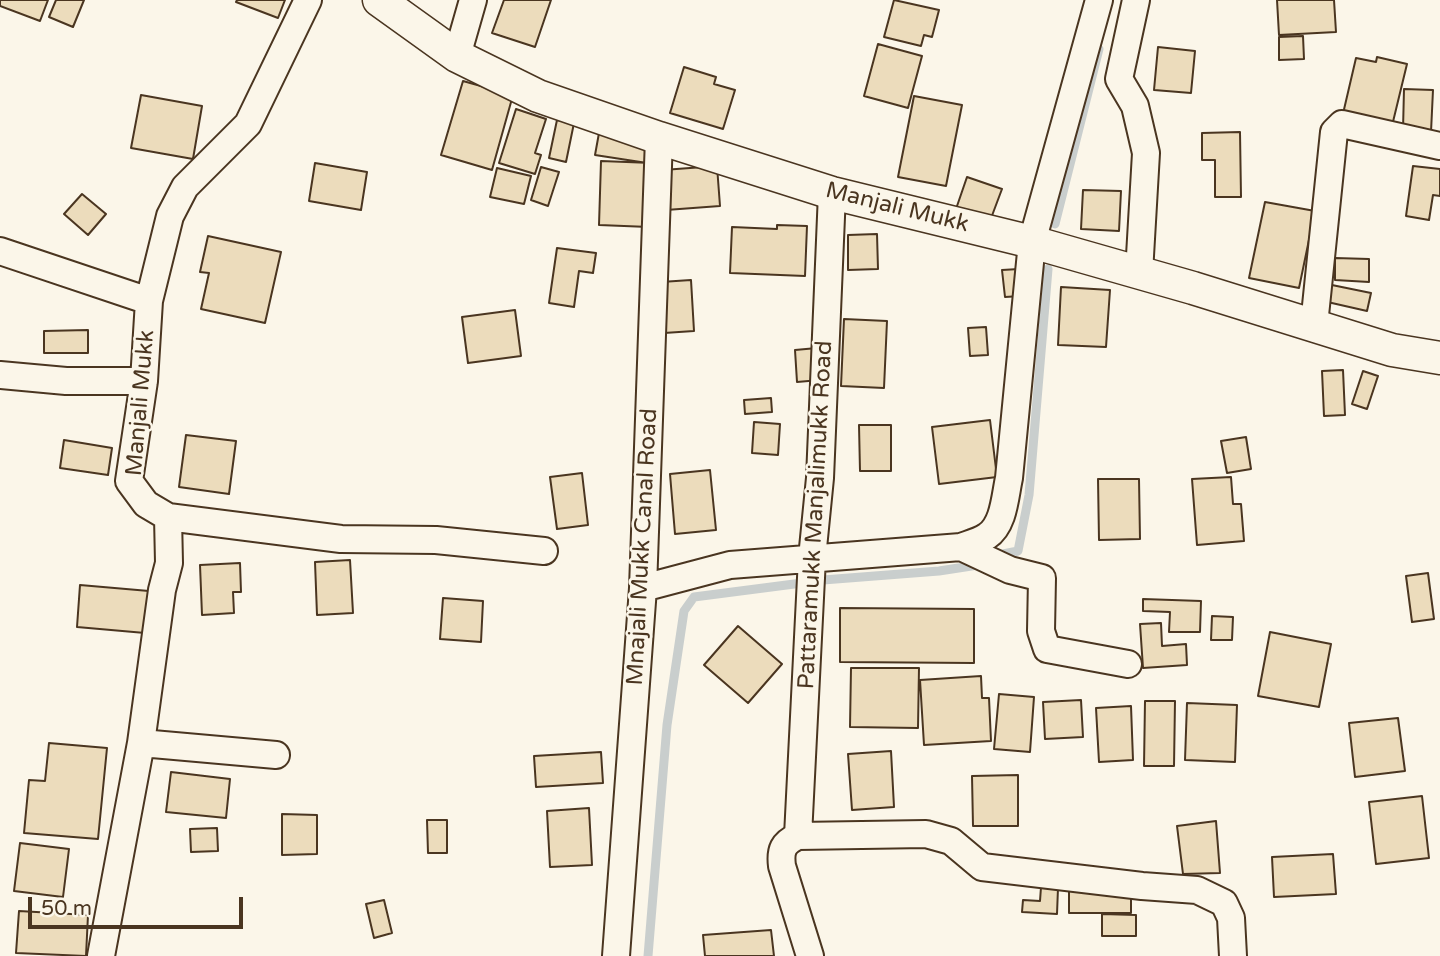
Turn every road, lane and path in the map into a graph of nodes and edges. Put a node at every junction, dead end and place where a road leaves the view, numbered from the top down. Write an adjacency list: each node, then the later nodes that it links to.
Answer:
1 (308, 0): 13 (street, Manjali Mukk)
2 (379, 0): 6 (street, Manjali Mukk)
3 (472, 0): 6 (street)
4 (1099, 0): 10 (street)
5 (1136, 0): 12 (street)
6 (457, 56): 7 (street, Manjali Mukk)
7 (659, 138): 9 (street, Manjali Mukk); 22 (street, Mnajali Mukk Canal Road)
8 (1440, 146): 14 (street)
9 (832, 193): 10 (street, Manjali Mukk); 21 (street, Pattaramukk Manjalimukk Road)
10 (1032, 242): 12 (street, Manjali Mukk); 19 (street)
11 (0, 251): 13 (street)
12 (1139, 273): 14 (street, Manjali Mukk)
13 (149, 301): 17 (street, Manjali Mukk)
14 (1314, 325): 15 (street, Manjali Mukk)
15 (1440, 358)
16 (0, 375): 17 (street)
17 (144, 381): 18 (street, Manjali Mukk)
18 (168, 517): 20 (street); 24 (street)
19 (961, 547): 21 (street); 23 (street)
20 (544, 551)
21 (812, 558): 22 (street); 26 (street, Pattaramukk Manjalimukk Road)
22 (643, 588): 28 (street, Mnajali Mukk Canal Road)
23 (1128, 664)
24 (141, 743): 25 (street); 27 (street)
25 (276, 755)
26 (799, 836): 29 (street); 30 (street)
27 (101, 956)
28 (617, 956)
29 (810, 956)
30 (1233, 956)

